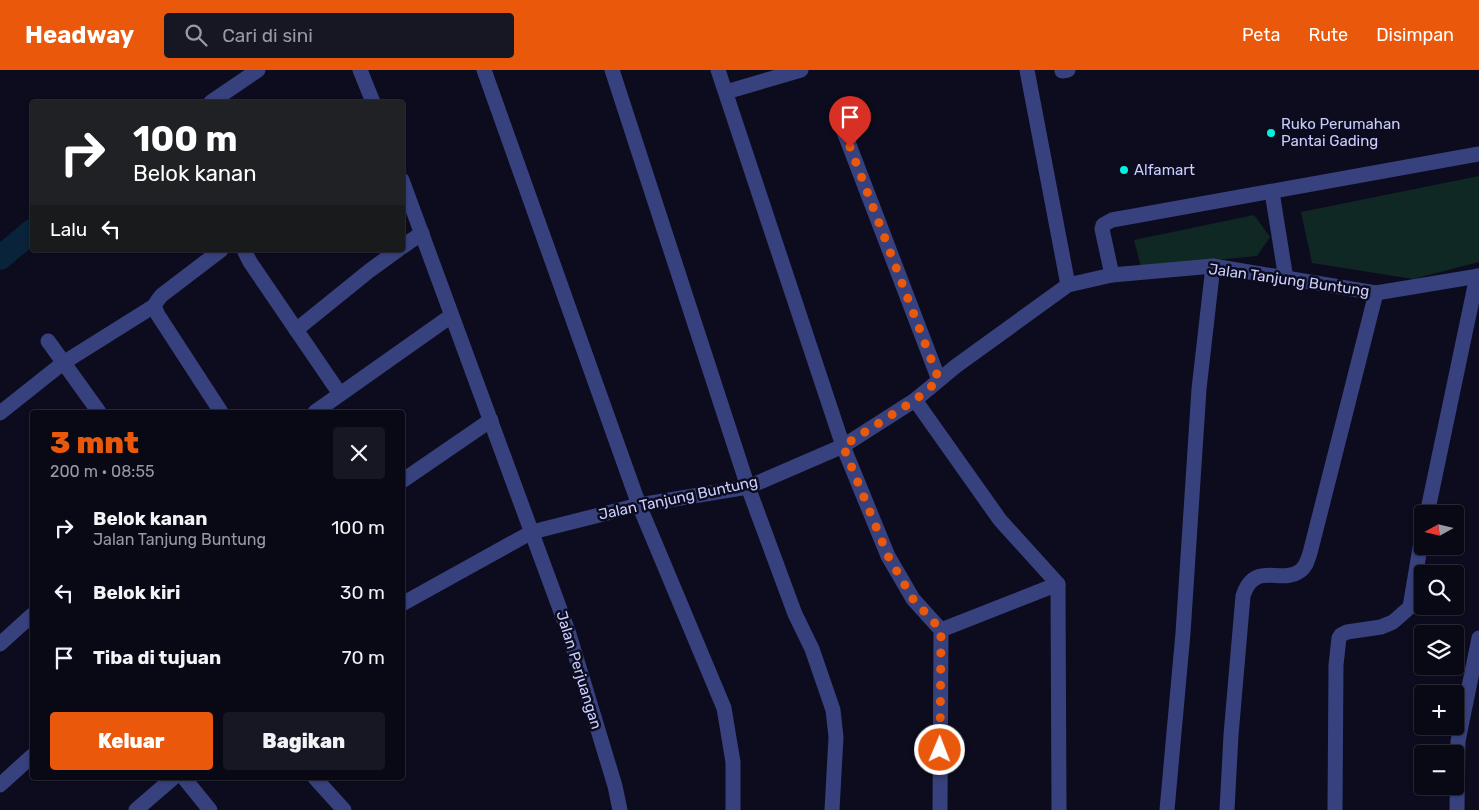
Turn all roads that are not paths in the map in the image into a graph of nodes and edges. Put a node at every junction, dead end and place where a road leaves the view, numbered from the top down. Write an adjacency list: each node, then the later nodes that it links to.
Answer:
1 (258, 70): 9 (street)
2 (360, 70): 10 (street)
3 (484, 70): 42 (street)
4 (612, 70): 41 (street)
5 (718, 70): 8 (street)
6 (801, 70): 8 (street)
7 (1027, 70): 24 (street)
8 (726, 92): 39 (street)
9 (214, 100)
10 (372, 100)
11 (843, 129): 31 (street)
12 (1479, 154): 14 (street)
13 (405, 188): 15 (street, Jalan Perjuangan)
14 (1272, 192): 21 (street); 23 (street)
15 (422, 233): 16 (street); 27 (street, Jalan Perjuangan)
16 (405, 245)
17 (218, 252): 26 (street)
18 (245, 252): 28 (street)
19 (395, 252): 28 (street)
20 (1213, 266): 21 (street, Jalan Tanjung Buntung); 23 (street, Jalan Tanjung Buntung); 65 (street)
21 (1112, 275): 24 (street, Jalan Tanjung Buntung)
22 (1478, 276): 25 (street, Jalan Tanjung Buntung); 43 (street)
23 (1286, 279): 25 (street, Jalan Tanjung Buntung)
24 (1068, 285): 31 (street, Jalan Tanjung Buntung)
25 (1376, 293): 66 (street)
26 (154, 306): 30 (street); 35 (street)
27 (451, 316): 32 (street); 38 (street, Jalan Perjuangan)
28 (296, 330): 32 (street)
29 (48, 342): 30 (street)
30 (63, 363): 34 (street); 37 (street)
31 (939, 380): 33 (street, Jalan Tanjung Buntung)
32 (340, 394): 36 (street)
33 (915, 400): 39 (street, Jalan Tanjung Buntung); 46 (street)
34 (98, 410)
35 (220, 410)
36 (318, 410)
37 (0, 413)
38 (491, 420): 40 (street); 44 (street, Jalan Perjuangan)
39 (843, 446): 41 (street, Jalan Tanjung Buntung); 49 (street)
40 (405, 479)
41 (748, 487): 42 (street, Jalan Tanjung Buntung); 62 (street)
42 (639, 505): 44 (street, Jalan Tanjung Buntung); 61 (street)
43 (1429, 505)
44 (532, 532): 47 (street, Jalan Tanjung Buntung); 60 (street, Jalan Perjuangan)
45 (1419, 555): 67 (street)
46 (1058, 584): 49 (street); 64 (street)
47 (405, 602)
48 (30, 617): 51 (street)
49 (941, 630): 63 (street)
50 (1479, 638): 68 (street)
51 (0, 644)
52 (30, 758): 56 (street)
53 (171, 780): 57 (street)
54 (186, 780): 58 (street)
55 (317, 780): 59 (street)
56 (0, 785)
57 (136, 810)
58 (210, 810)
59 (344, 810)
60 (620, 810)
61 (733, 810)
62 (832, 810)
63 (940, 810)
64 (1059, 810)
65 (1167, 810)
66 (1227, 810)
67 (1335, 810)
68 (1457, 810)

